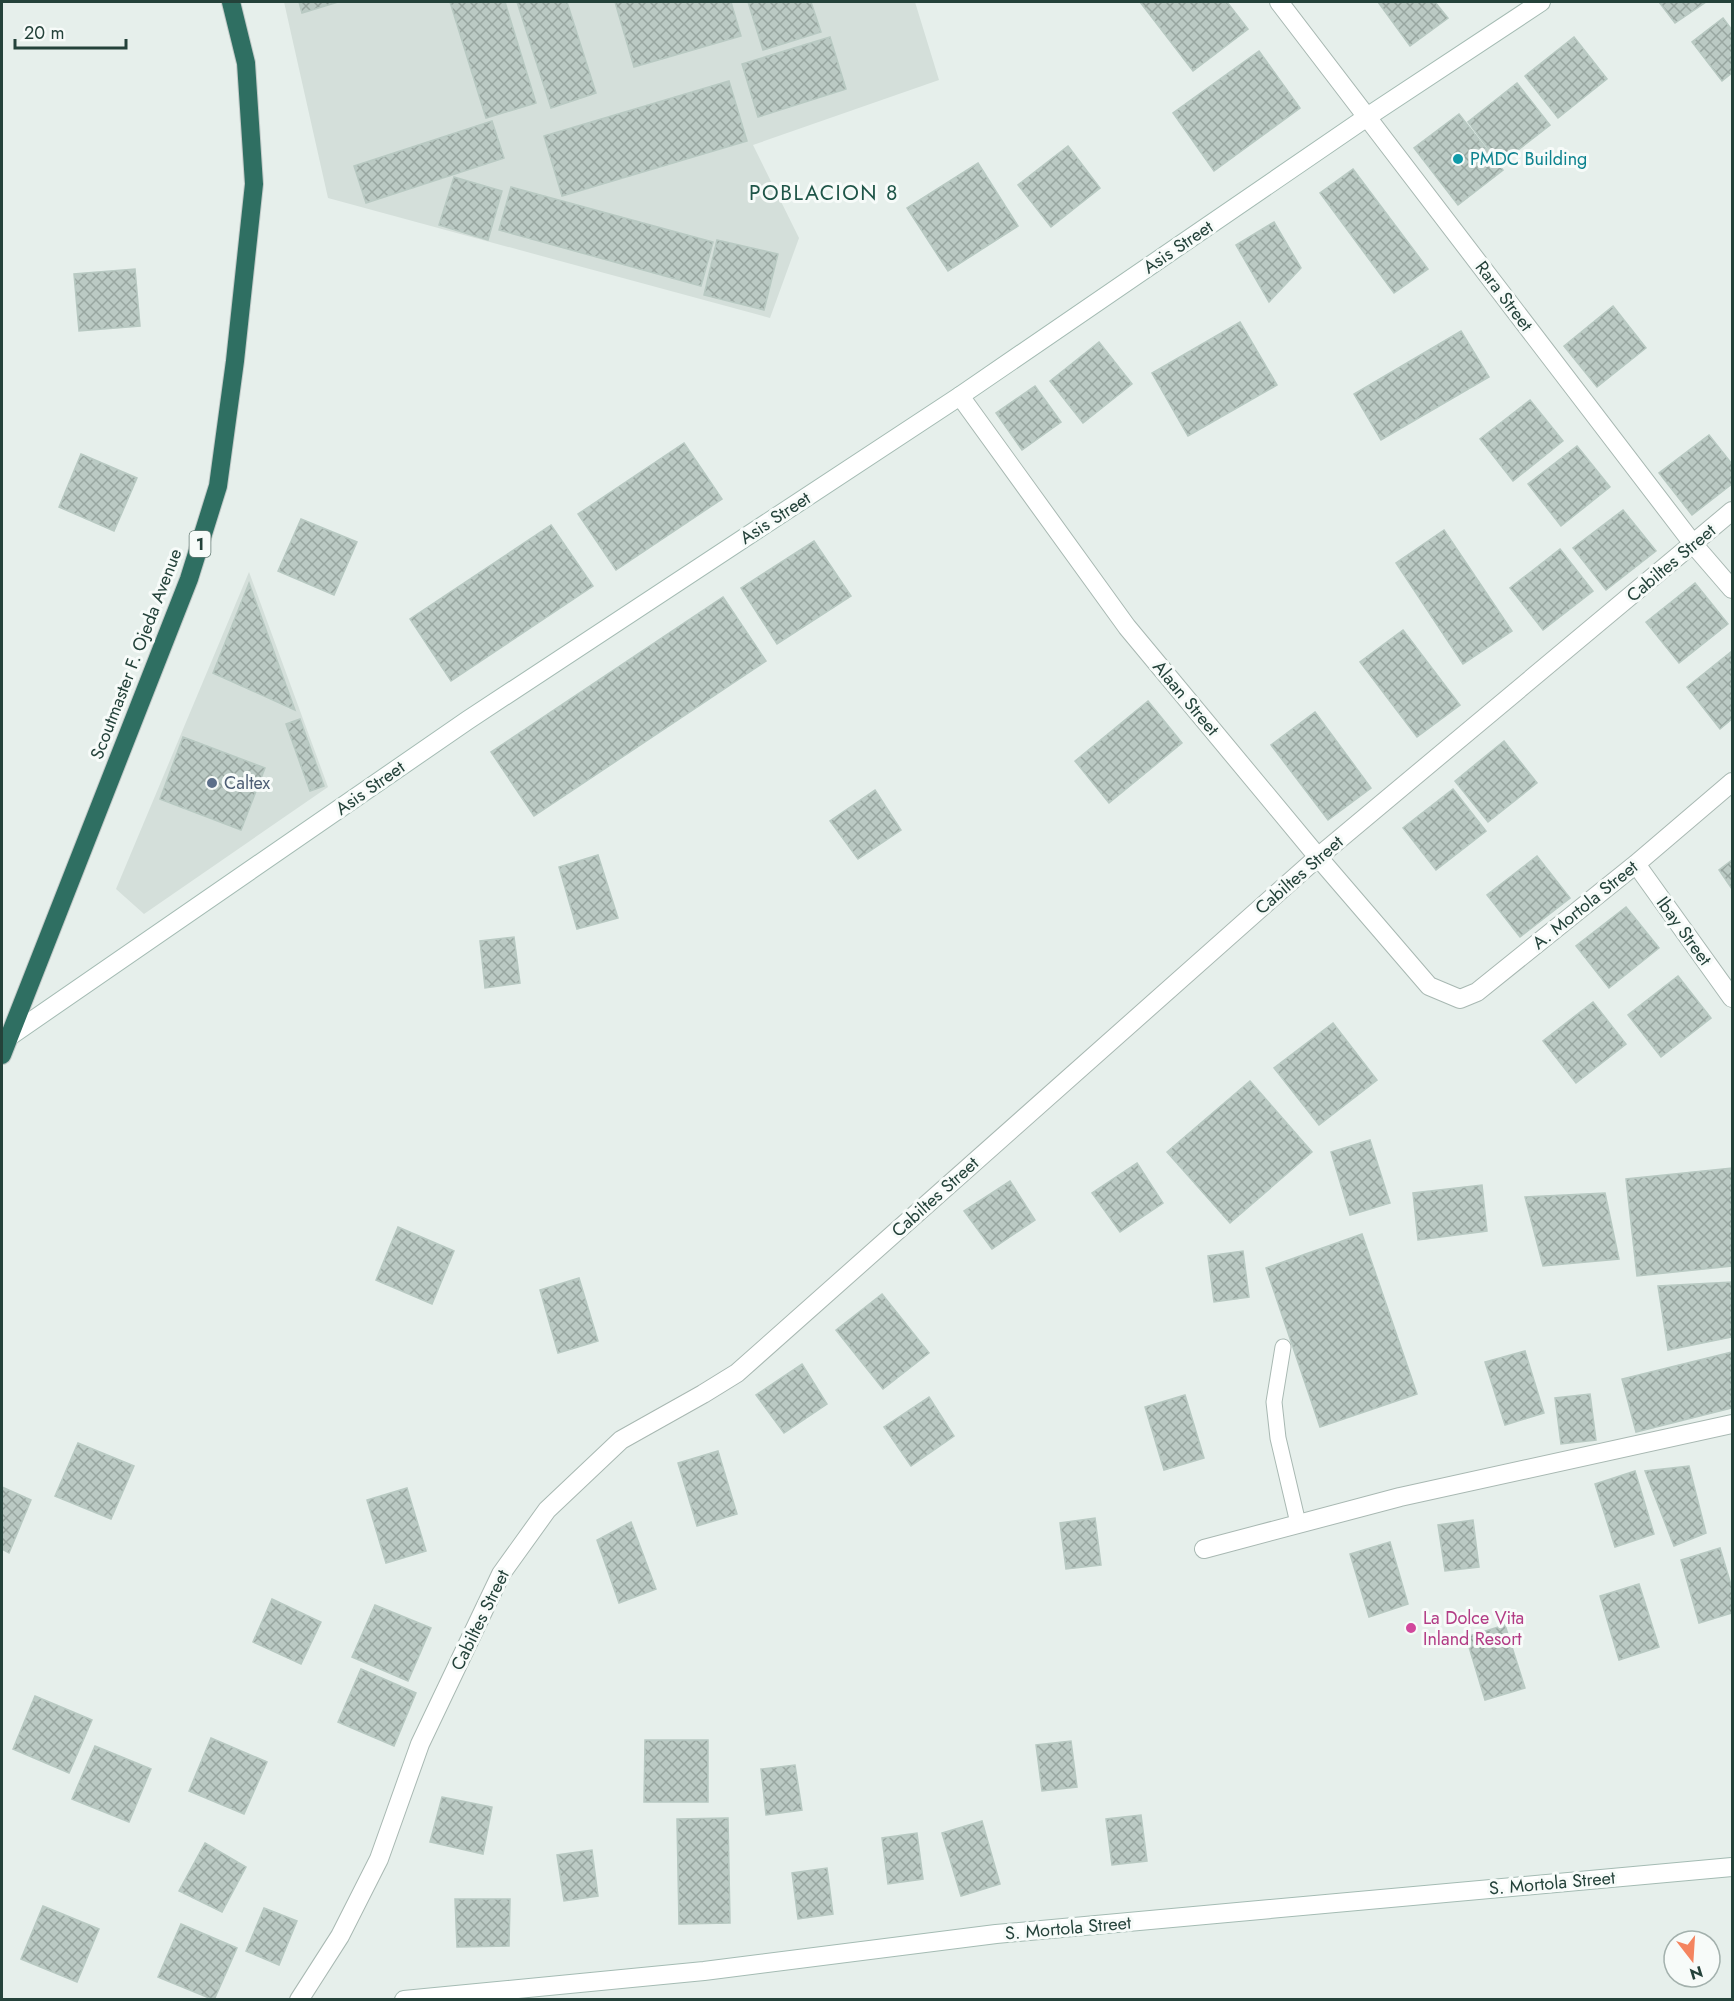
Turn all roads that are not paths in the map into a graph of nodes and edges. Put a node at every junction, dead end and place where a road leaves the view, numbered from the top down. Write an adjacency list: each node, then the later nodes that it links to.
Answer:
1 (231, 2): 14 (highway, Scoutmaster F. Ojeda Avenue / 1)
2 (1279, 2): 4 (street, Rara Street)
3 (1535, 3): 4 (street, Asis Street)
4 (1367, 117): 5 (street, Asis Street); 7 (street, Rara Street)
5 (960, 396): 10 (street, Alaan Street); 14 (street, Asis Street)
6 (1732, 512): 7 (street, Cabiltes Street)
7 (1694, 545): 8 (street, Rara Street); 10 (street, Cabiltes Street)
8 (1732, 589)
9 (1732, 782): 11 (street, A. Mortola Street)
10 (1318, 857): 12 (street, Alaan Street); 21 (street, Cabiltes Street)
11 (1636, 864): 12 (street, A. Mortola Street); 13 (street, Ibay Street)
12 (1429, 986)
13 (1732, 998)
14 (10, 1036): 15 (highway, Scoutmaster F. Ojeda Avenue / 1)
15 (2, 1055)
16 (1283, 1347): 18 (lane)
17 (1732, 1424): 18 (street)
18 (1298, 1523): 19 (street)
19 (1204, 1549)
20 (1732, 1866): 22 (street, S. Mortola Street)
21 (299, 2000)
22 (404, 2000)

